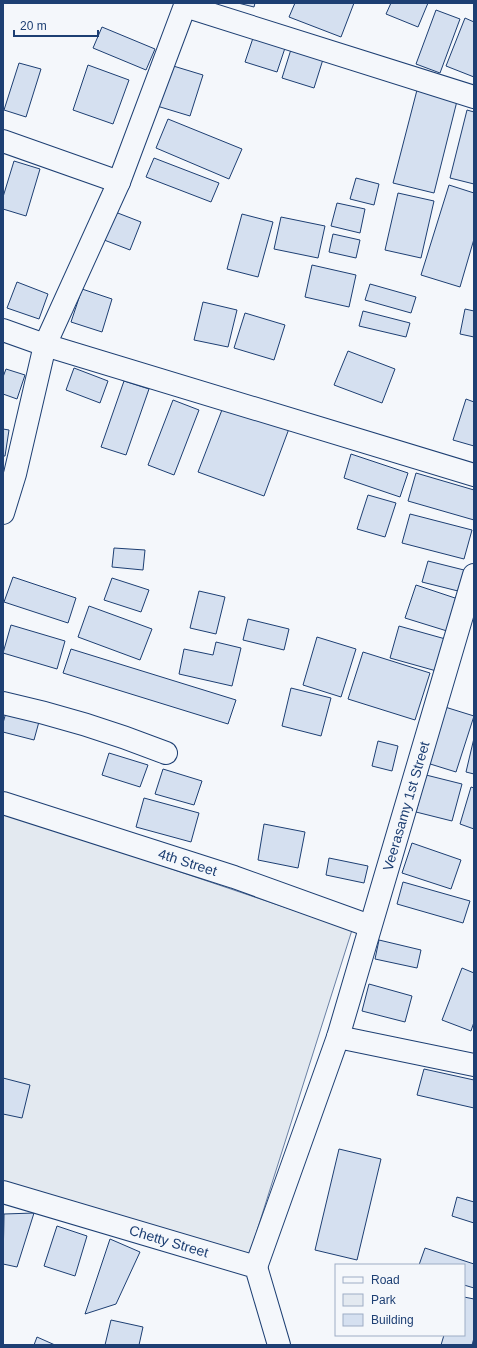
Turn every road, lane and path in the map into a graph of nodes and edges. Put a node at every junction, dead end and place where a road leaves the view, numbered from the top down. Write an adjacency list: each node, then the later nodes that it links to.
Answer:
1 (186, 4): 2 (street); 4 (street)
2 (474, 97)
3 (3, 141): 4 (street)
4 (119, 182): 6 (street)
5 (3, 330): 6 (street)
6 (45, 345): 7 (street); 8 (street)
7 (474, 475)
8 (3, 513)
9 (474, 575): 13 (street, Veerasamy 1st Street)
10 (3, 703): 11 (street)
11 (166, 753)
12 (3, 803): 13 (street, 4th Street)
13 (370, 926): 14 (street, Veerasamy 1st Street)
14 (338, 1036): 15 (street); 17 (street, Veerasamy 1st Street)
15 (474, 1065)
16 (3, 1192): 17 (street, Chetty Street)
17 (256, 1267): 18 (street)
18 (279, 1345)

